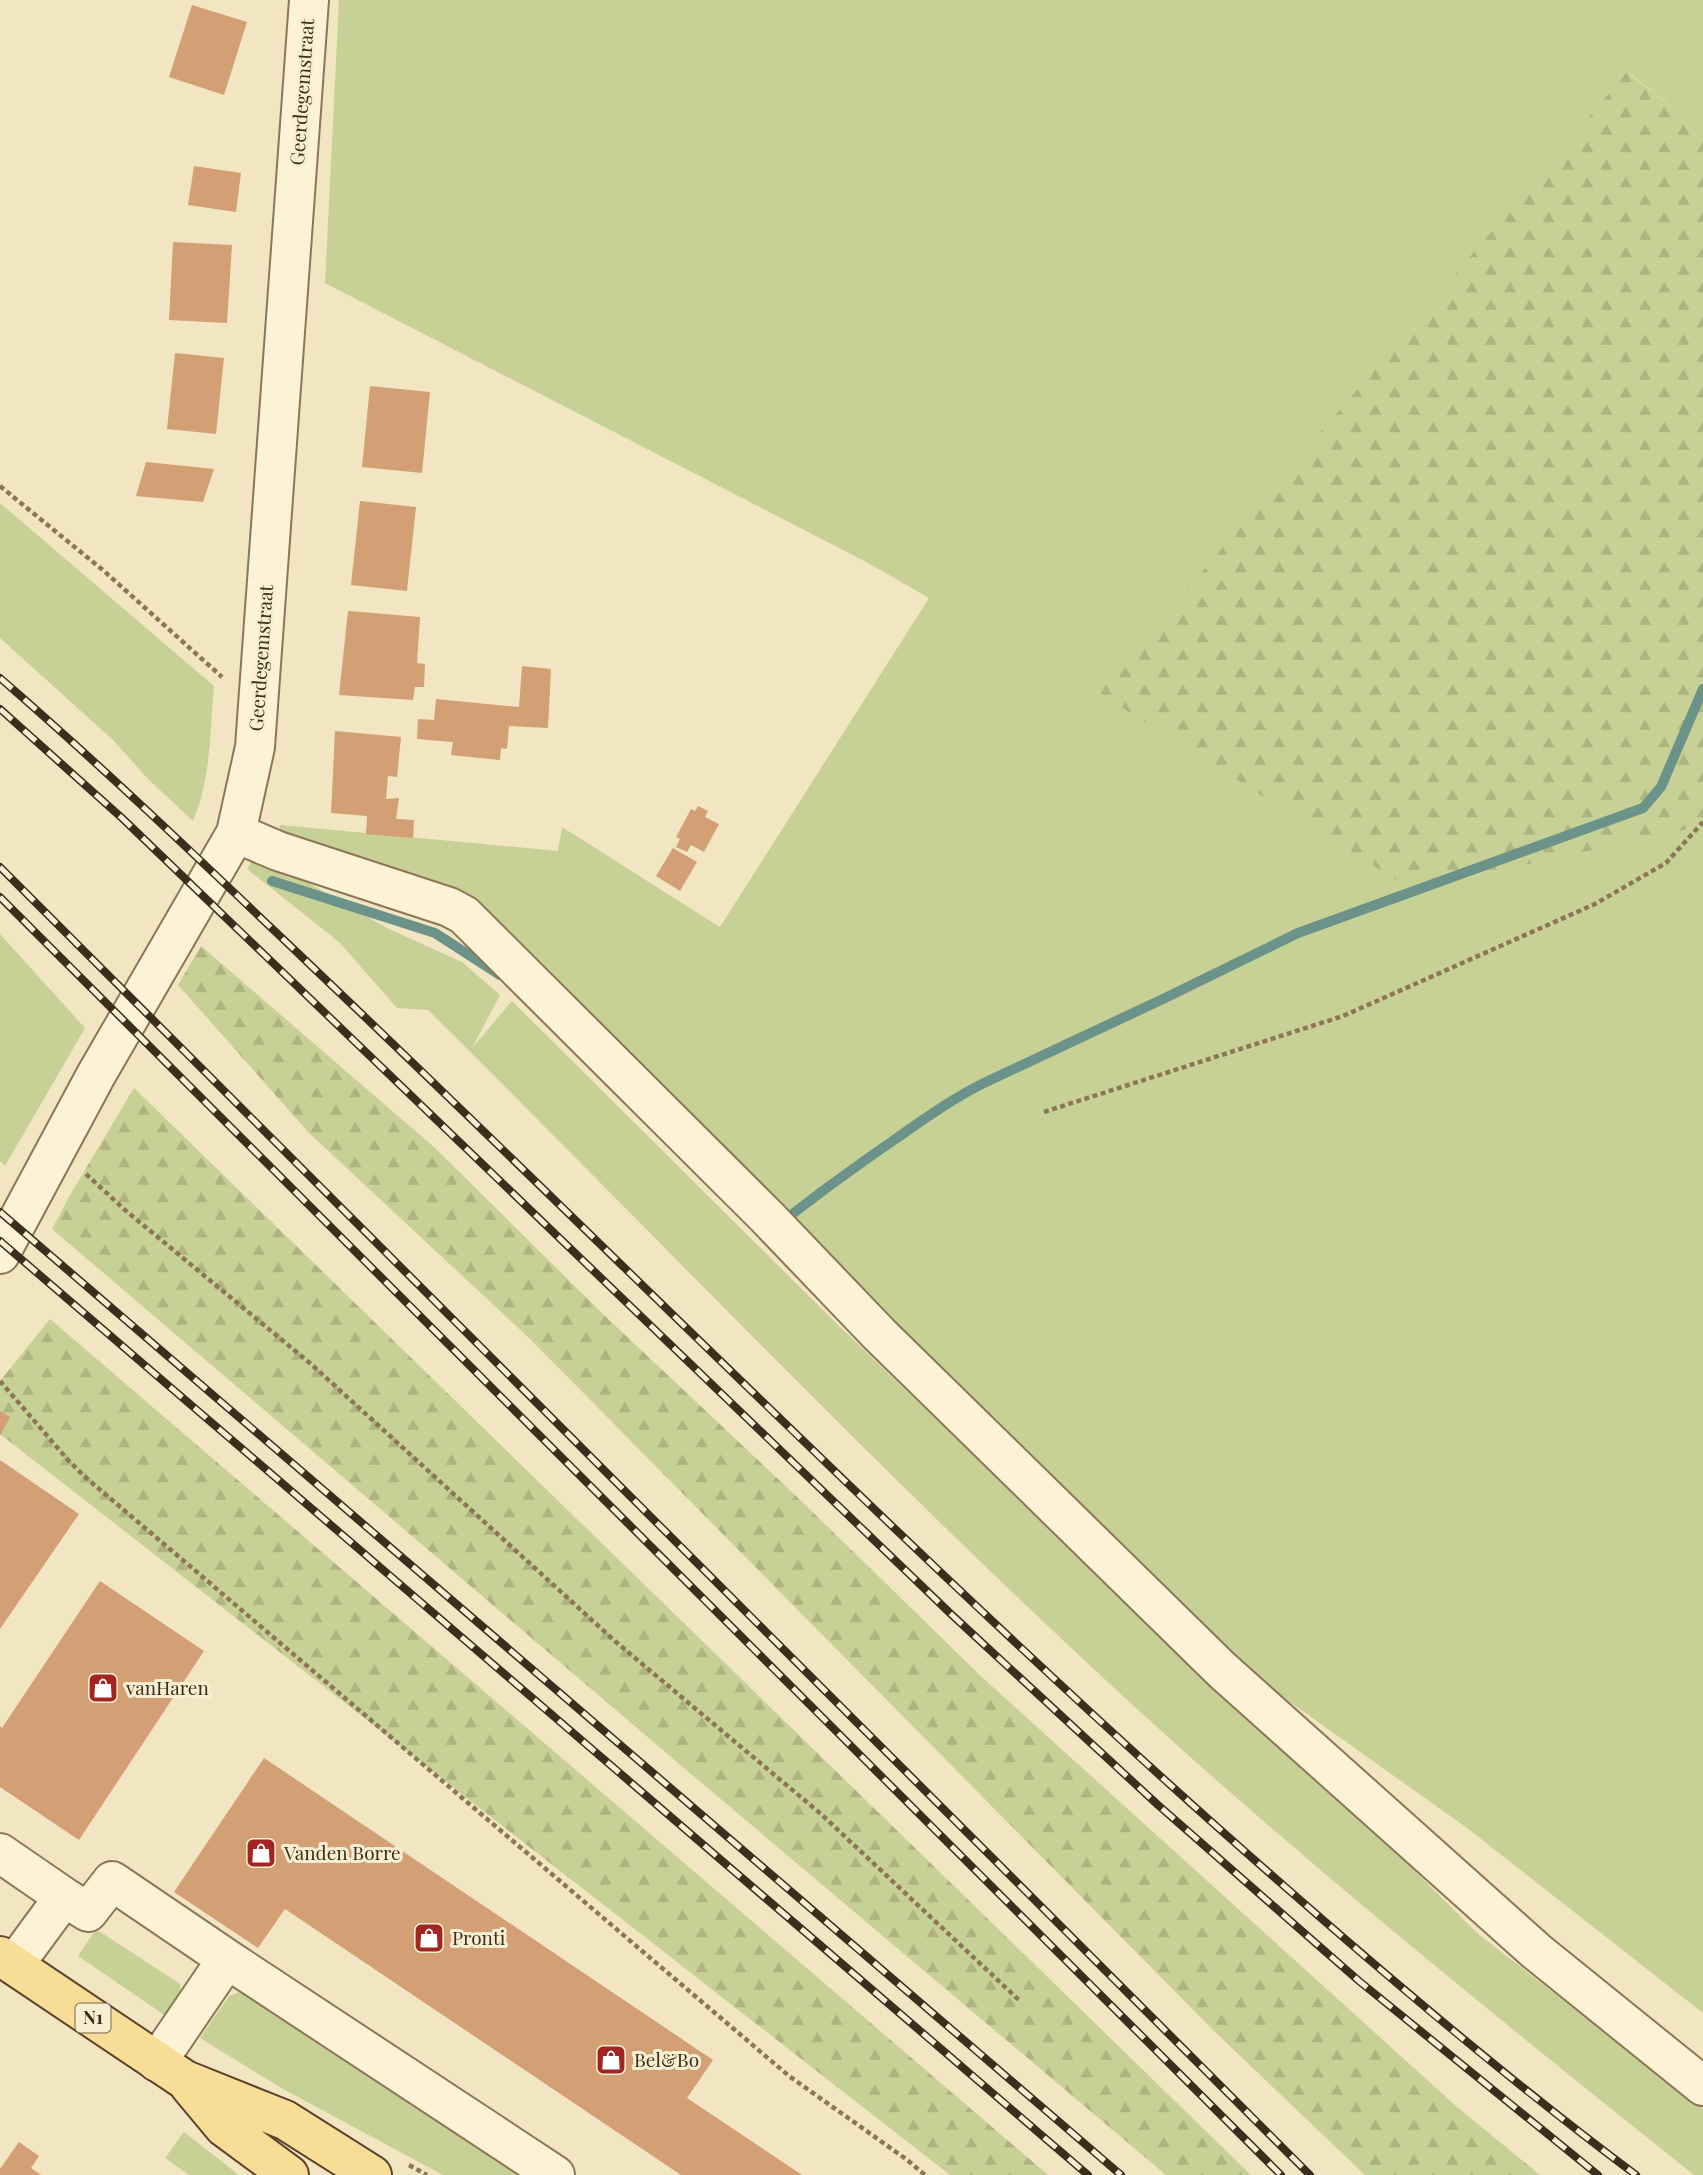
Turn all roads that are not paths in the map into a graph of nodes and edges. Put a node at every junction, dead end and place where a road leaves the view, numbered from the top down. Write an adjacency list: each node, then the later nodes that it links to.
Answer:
1 (309, 0): 2 (street, Geerdegemstraat)
2 (236, 833): 3 (street, Geerdegemstraat); 9 (street)
3 (0, 1254)
4 (0, 1853): 5 (street)
5 (64, 1897): 6 (street); 7 (street)
6 (226, 1959): 8 (street); 12 (street)
7 (7, 1960): 8 (main road, N1)
8 (171, 2071): 10 (main road, N1); 11 (main road, N1)
9 (1703, 2086)
10 (289, 2175)
11 (372, 2175)
12 (555, 2175)

